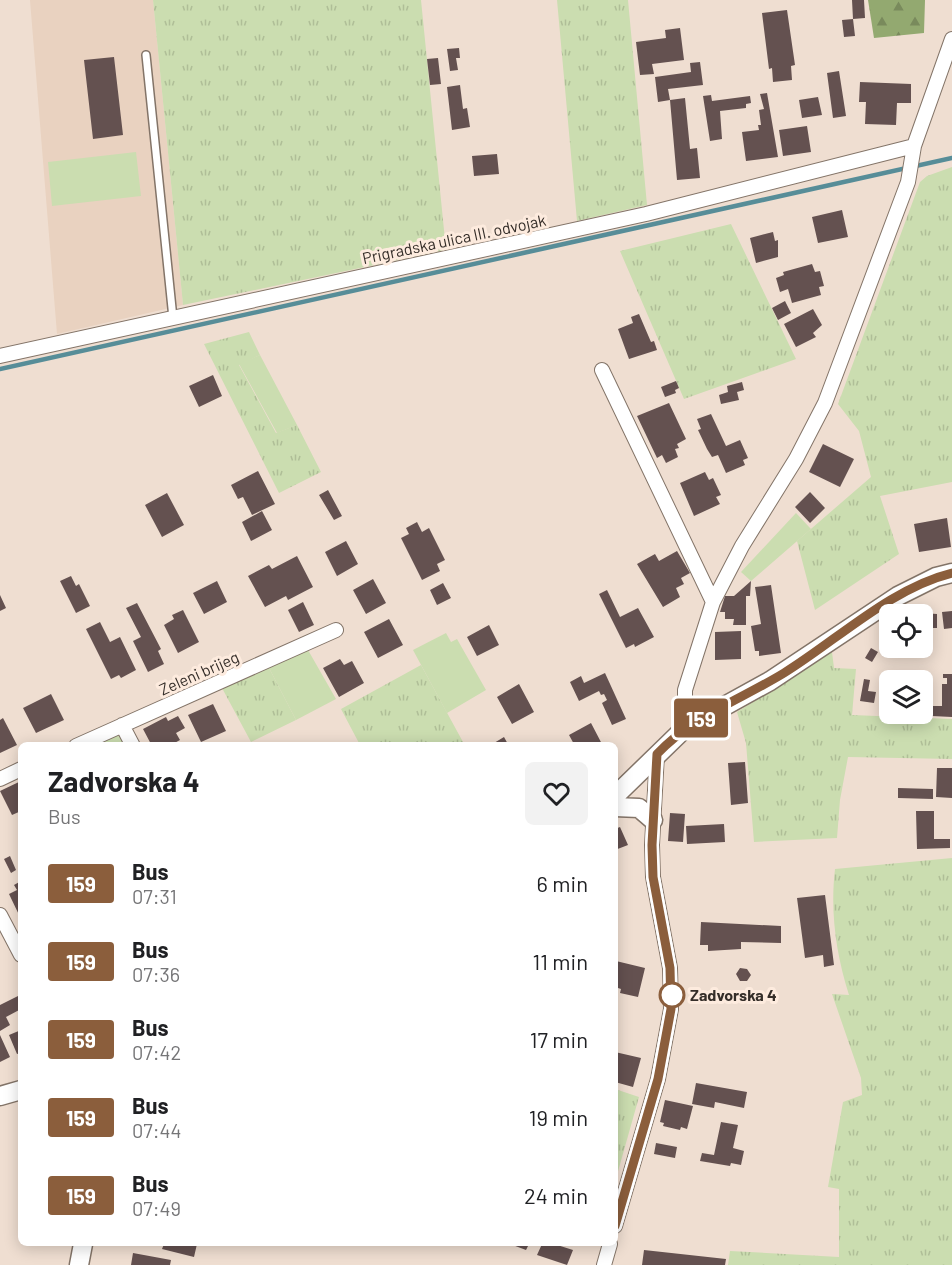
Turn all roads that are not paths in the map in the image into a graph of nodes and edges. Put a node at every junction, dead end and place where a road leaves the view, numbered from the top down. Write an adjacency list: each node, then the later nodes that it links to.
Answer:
1 (952, 39): 3 (street)
2 (146, 55): 4 (lane)
3 (913, 152): 4 (street, Prigradska ulica III. odvojak); 8 (street)
4 (173, 318): 5 (street, Prigradska ulica III. odvojak)
5 (0, 356)
6 (602, 370): 8 (street)
7 (952, 573): 11 (main road)
8 (713, 602): 11 (street)
9 (336, 630): 10 (street, Zeleni brijeg)
10 (122, 726): 12 (street, Zeleni brijeg); 13 (street)
11 (685, 728): 14 (main road)
12 (85, 742)
13 (131, 742)
14 (657, 754): 17 (main road); 19 (street)
15 (18, 771): 16 (street)
16 (0, 779)
17 (618, 793)
18 (618, 807): 19 (main road)
19 (653, 820): 24 (street)
20 (0, 915): 21 (street)
21 (18, 949)
22 (18, 1091): 23 (main road)
23 (0, 1096)
24 (618, 1216)
25 (83, 1246): 27 (main road)
26 (609, 1246): 28 (street)
27 (79, 1265)
28 (604, 1265)

